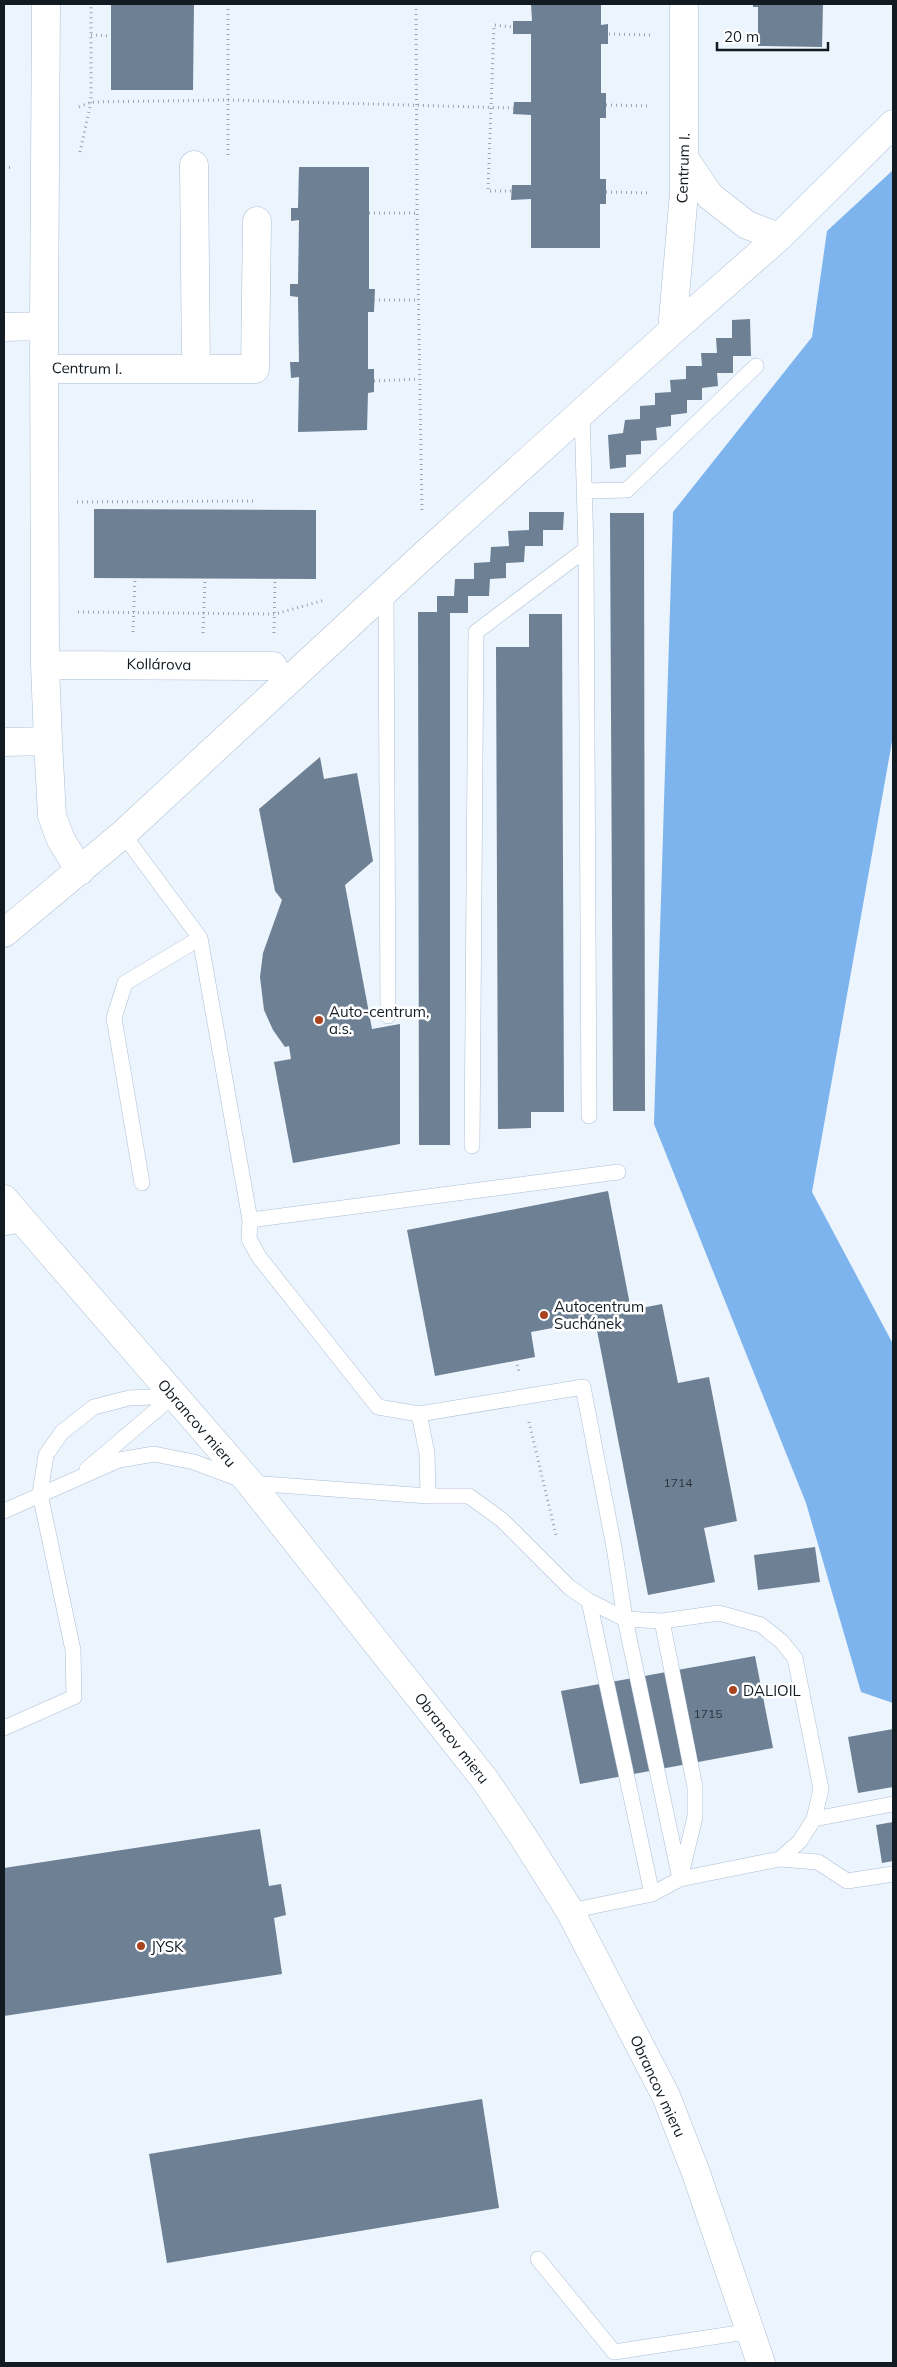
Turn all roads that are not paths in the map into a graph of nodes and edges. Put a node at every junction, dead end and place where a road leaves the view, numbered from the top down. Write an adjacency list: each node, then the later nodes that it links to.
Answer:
1 (46, 4): 8 (street, Centrum I.)
2 (684, 4): 4 (street, Centrum I.)
3 (893, 124): 7 (street)
4 (684, 158): 7 (street); 10 (street, Centrum I.)
5 (194, 164): 13 (street)
6 (257, 221): 13 (street, Centrum I.)
7 (780, 237): 10 (street)
8 (44, 326): 9 (street); 12 (street, Centrum I.)
9 (4, 327)
10 (672, 331): 14 (street)
11 (756, 366): 15 (lane)
12 (45, 369): 13 (street, Centrum I.); 18 (street)
13 (196, 369)
14 (582, 413): 15 (lane); 17 (street)
15 (584, 491): 16 (lane)
16 (586, 549): 27 (lane); 28 (lane)
17 (386, 590): 22 (street); 26 (lane)
18 (45, 665): 19 (street, Kollárova); 20 (street)
19 (273, 666)
20 (48, 741): 21 (street); 23 (street)
21 (4, 742)
22 (123, 834): 23 (street); 25 (lane)
23 (80, 871): 24 (street)
24 (4, 933)
25 (200, 938): 30 (lane); 32 (lane)
26 (388, 1016)
27 (589, 1116)
28 (472, 1146)
29 (618, 1172): 32 (lane)
30 (142, 1183)
31 (4, 1199): 33 (street, Obrancov mieru)
32 (250, 1220): 35 (lane)
33 (14, 1226): 34 (street, Obrancov mieru)
34 (173, 1396): 36 (lane); 37 (street, Obrancov mieru); 38 (lane)
35 (418, 1414): 39 (lane); 42 (lane)
36 (79, 1476): 37 (lane); 38 (lane)
37 (250, 1483): 39 (lane); 51 (street, Obrancov mieru)
38 (40, 1494): 40 (lane); 44 (lane)
39 (428, 1496): 41 (lane)
40 (4, 1511)
41 (589, 1602): 42 (lane); 50 (lane)
42 (625, 1619): 43 (lane); 49 (lane)
43 (662, 1621): 46 (lane); 49 (lane)
44 (4, 1728)
45 (893, 1804): 46 (lane)
46 (814, 1819): 47 (lane)
47 (780, 1859): 48 (lane); 49 (lane)
48 (893, 1874)
49 (680, 1879): 50 (lane)
50 (652, 1894): 51 (lane)
51 (570, 1911): 53 (street, Obrancov mieru)
52 (538, 2260): 53 (lane)
53 (752, 2330): 54 (street, Obrancov mieru)
54 (761, 2363)

